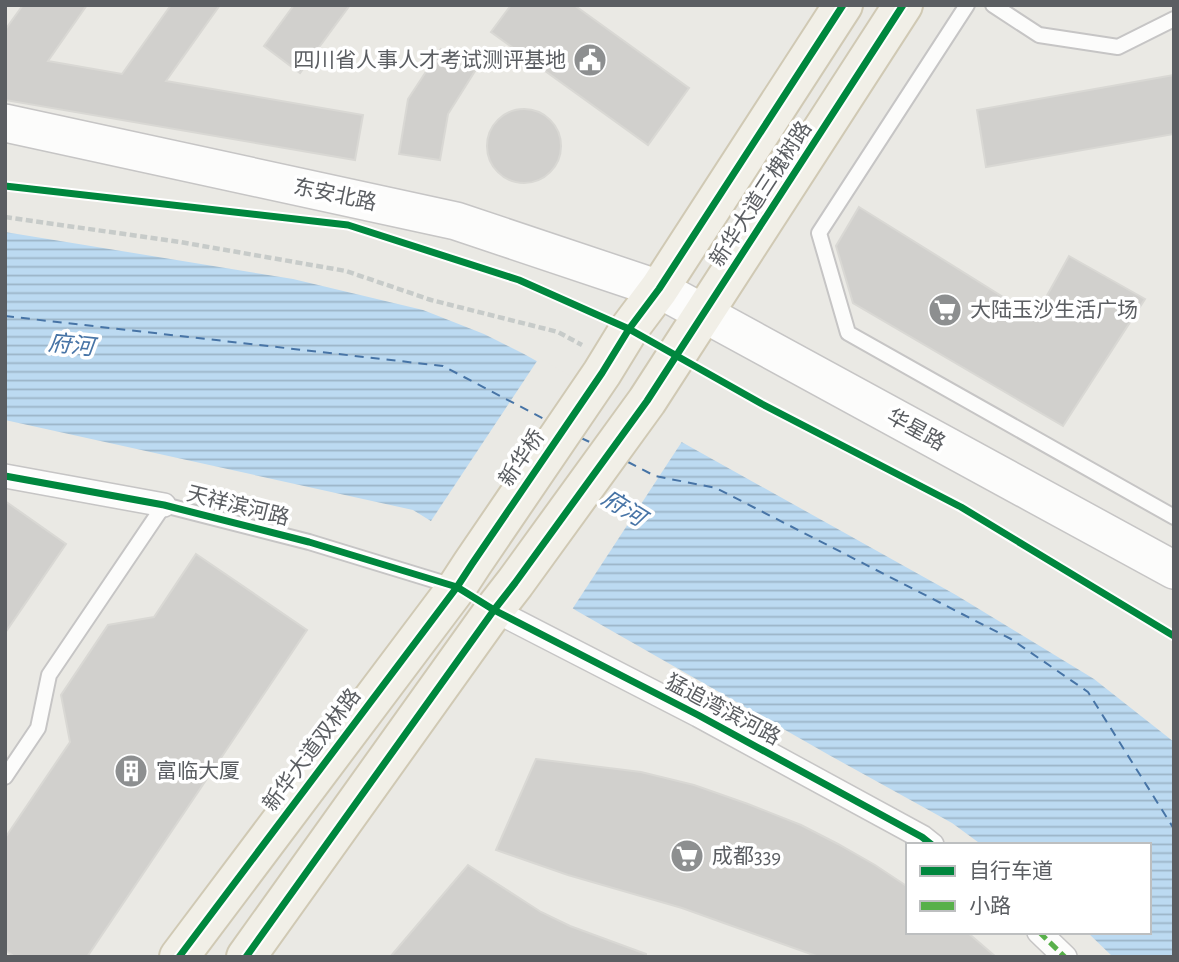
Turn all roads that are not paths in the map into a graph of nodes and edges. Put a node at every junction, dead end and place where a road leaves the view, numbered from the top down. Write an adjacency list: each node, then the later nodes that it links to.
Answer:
1 (843, 5): 7 (main road, 新华大道三槐树路)
2 (903, 5): 8 (main road, 新华大道三槐树路)
3 (967, 5): 12 (lane)
4 (993, 5): 5 (lane)
5 (1174, 19)
6 (5, 124): 7 (street, 东安北路)
7 (659, 289): 8 (street, 华星路); 9 (main road, 新华大道三槐树路)
8 (704, 314): 13 (street, 华星路); 15 (main road, 新华大道三槐树路)
9 (606, 367): 14 (main road, 新华桥)
10 (5, 477): 11 (street, 天祥滨河路)
11 (164, 505): 14 (lane, 天祥滨河路); 16 (lane)
12 (1174, 517)
13 (1174, 570)
14 (464, 575): 19 (main road, 新华大道双林路)
15 (505, 596): 17 (street, 猛追湾滨河路); 20 (main road)
16 (5, 776)
17 (930, 843)
18 (1041, 934): 21 (street)
19 (179, 957)
20 (246, 957)
21 (1065, 957)

